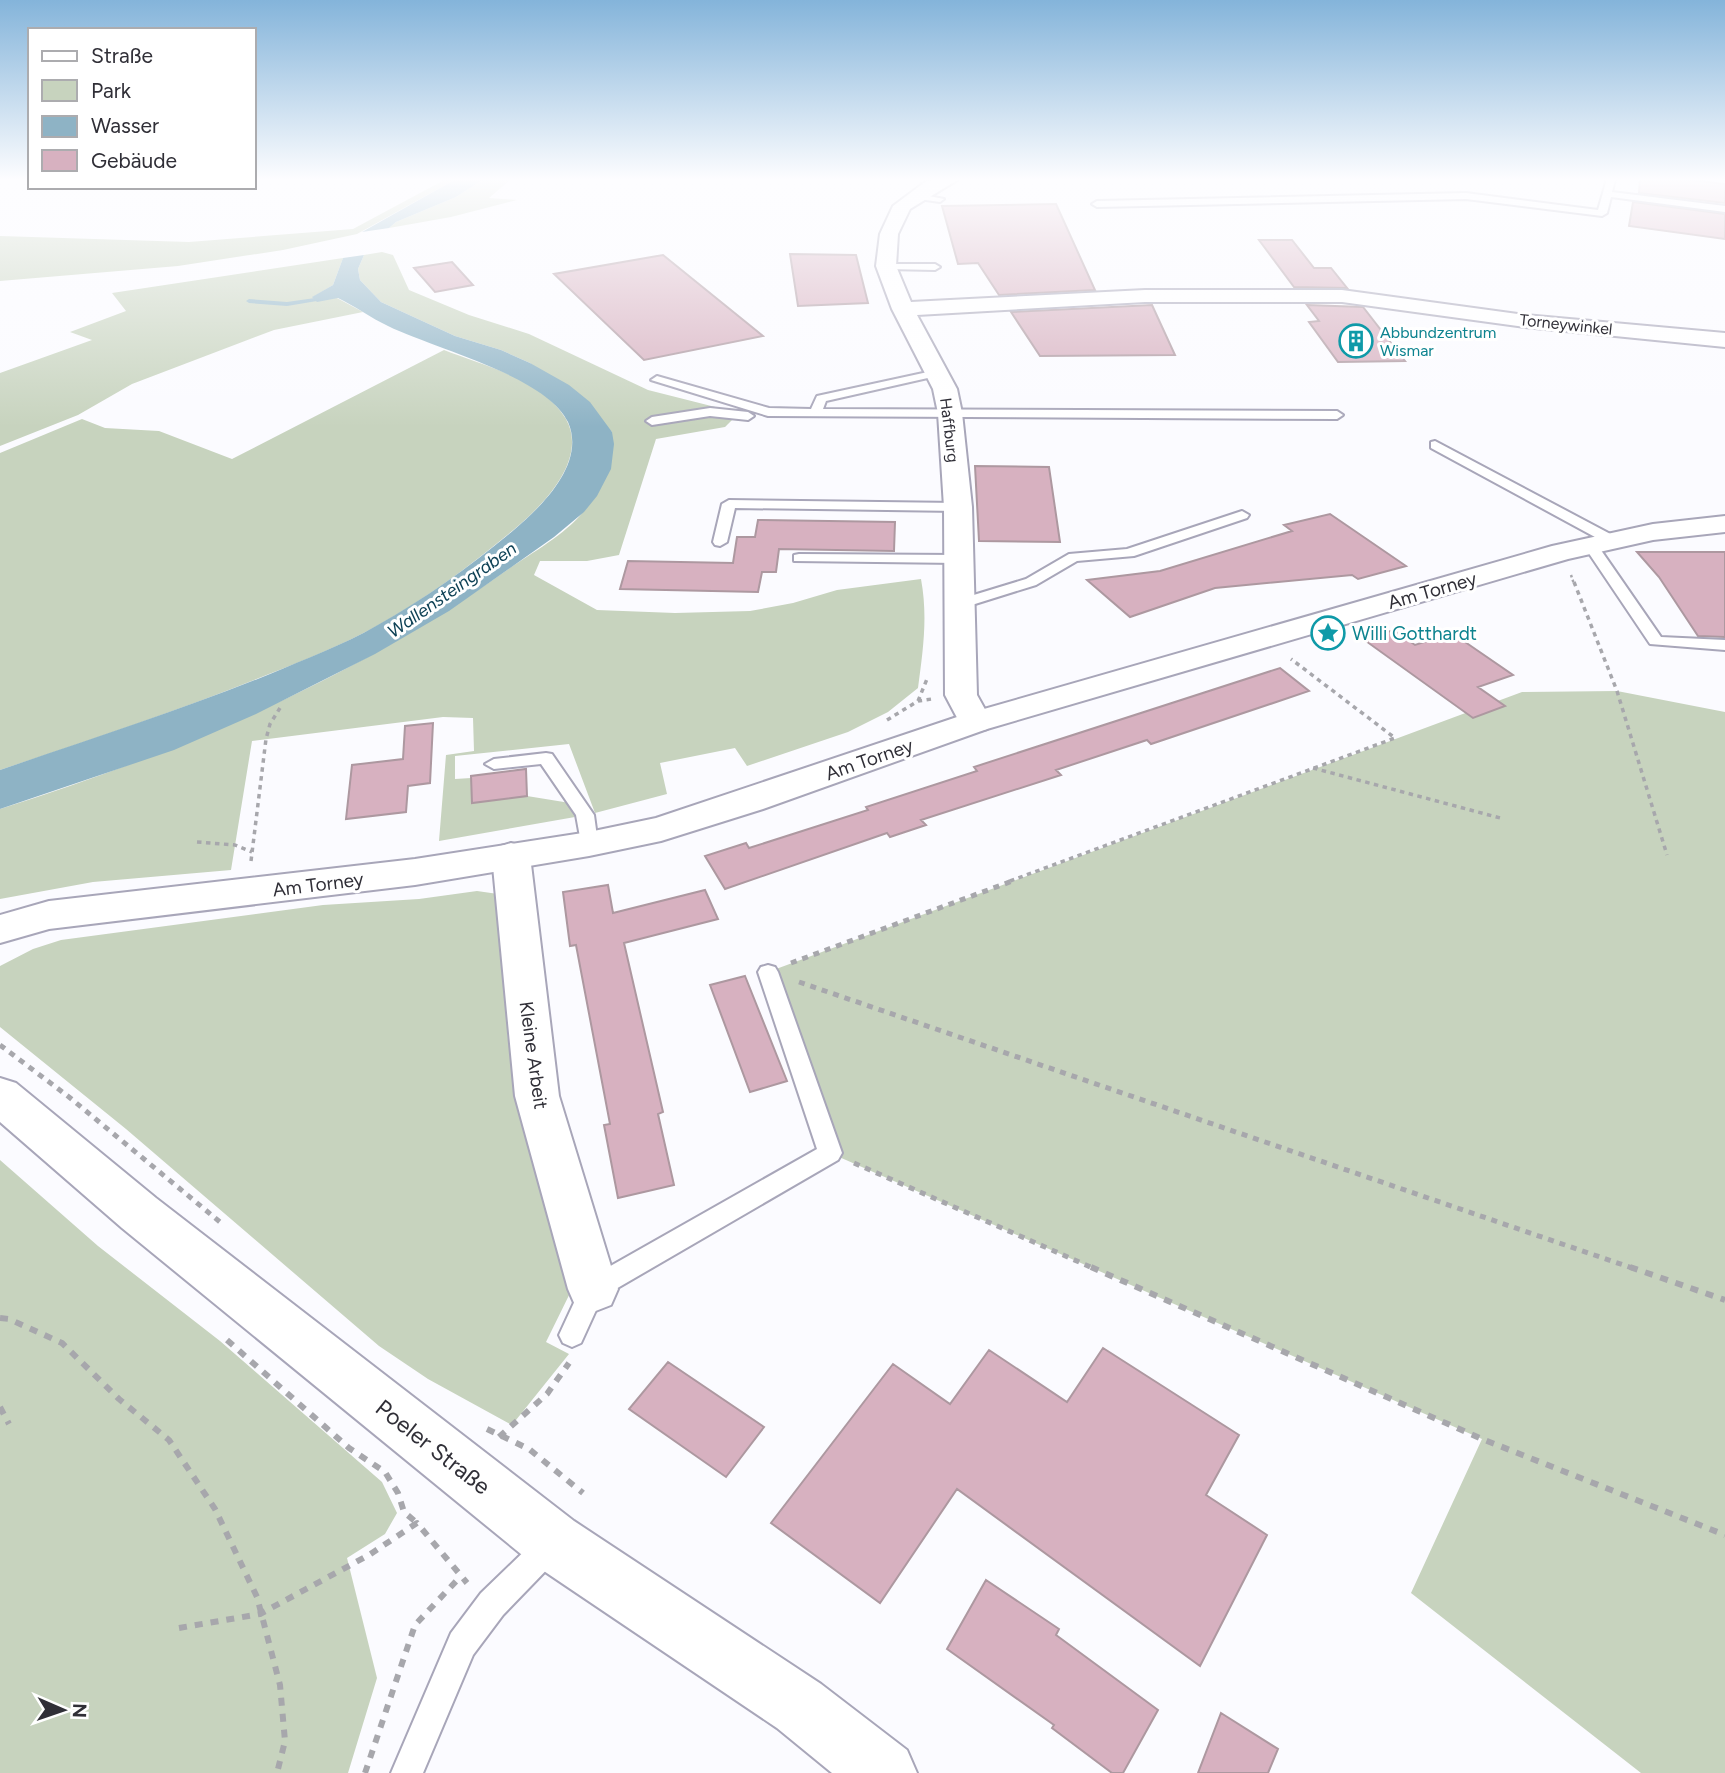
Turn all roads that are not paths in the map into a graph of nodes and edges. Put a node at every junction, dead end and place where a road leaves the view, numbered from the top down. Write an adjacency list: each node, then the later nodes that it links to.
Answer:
1 (886, 262): 2 (street, Haffburg)
2 (886, 266): 3 (lane); 4 (street, Haffburg)
3 (935, 267)
4 (904, 309): 5 (street, Torneywinkel); 6 (street, Haffburg)
5 (1725, 340)
6 (937, 373): 8 (lane); 10 (street, Haffburg)
7 (657, 380): 8 (lane)
8 (815, 412): 10 (lane)
9 (1337, 415): 10 (lane)
10 (951, 419): 11 (lane); 13 (street, Haffburg)
11 (652, 421)
12 (1435, 445): 17 (lane)
13 (958, 507): 16 (lane); 19 (street, Haffburg)
14 (1242, 515): 20 (lane)
15 (1725, 524): 17 (street, Am Torney)
16 (720, 542)
17 (1588, 546): 21 (lane); 22 (street, Am Torney)
18 (799, 558): 19 (lane)
19 (958, 559): 20 (street, Haffburg)
20 (958, 604): 22 (street, Haffburg)
21 (1725, 645)
22 (968, 708): 24 (street, Am Torney)
23 (494, 764): 24 (lane)
24 (589, 844): 25 (street, Am Torney)
25 (510, 856): 26 (street, Am Torney); 29 (street, Kleine Arbeit)
26 (0, 929)
27 (768, 972): 29 (lane)
28 (0, 1096): 31 (street, Poeler Straße)
29 (593, 1289): 30 (lane)
30 (572, 1335)
31 (553, 1542): 32 (lane); 33 (street, Poeler Straße)
32 (407, 1773)
33 (884, 1773)

